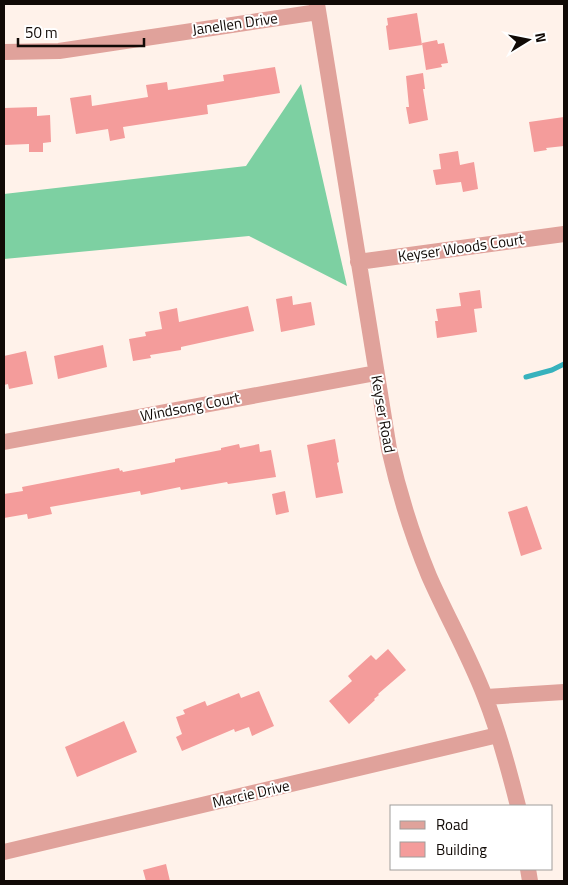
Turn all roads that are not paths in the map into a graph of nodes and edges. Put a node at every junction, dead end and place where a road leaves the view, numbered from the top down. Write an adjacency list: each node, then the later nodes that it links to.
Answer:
1 (317, 8): 2 (street, Janellen Drive); 4 (street, Keyser Road)
2 (4, 52)
3 (564, 234): 4 (street, Keyser Woods Court)
4 (358, 262): 5 (street, Keyser Road)
5 (376, 373): 6 (street, Windsong Court); 8 (street, Keyser Road)
6 (4, 442)
7 (564, 692): 8 (street)
8 (486, 698): 9 (street, Keyser Road)
9 (498, 735): 10 (street, Keyser Road); 11 (street, Marcie Drive)
10 (518, 805)
11 (4, 852)

